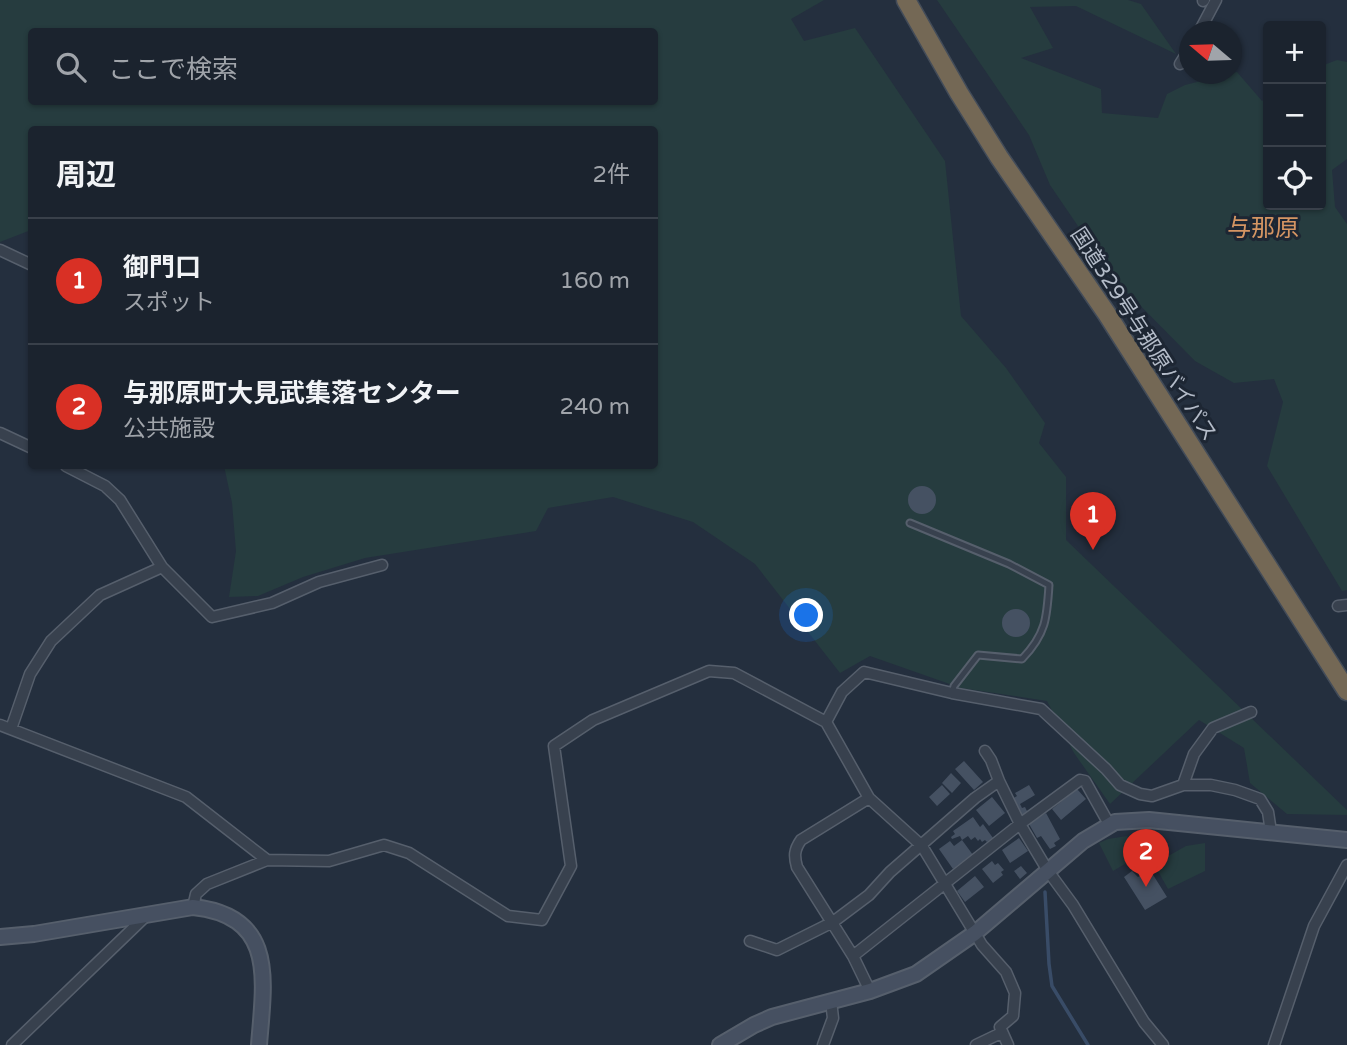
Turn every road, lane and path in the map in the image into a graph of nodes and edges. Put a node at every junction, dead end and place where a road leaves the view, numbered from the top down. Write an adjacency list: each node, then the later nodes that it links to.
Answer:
1 (906, 0): 12 (highway, 国道329号与那原バイパス)
2 (1216, 0): 3 (street)
3 (1205, 21)
4 (0, 250): 5 (street)
5 (28, 263)
6 (0, 433): 7 (street)
7 (28, 446)
8 (72, 469): 11 (street)
9 (910, 523): 13 (lane)
10 (382, 565): 11 (street)
11 (162, 567): 16 (street)
12 (1347, 691)
13 (952, 693): 15 (street); 19 (street)
14 (1251, 712): 19 (street)
15 (826, 722): 20 (street); 26 (street)
16 (5, 727): 26 (street)
17 (985, 751): 18 (street)
18 (999, 781): 21 (street); 25 (street)
19 (1183, 785): 23 (street)
20 (869, 797): 25 (street); 32 (street)
21 (1020, 824): 22 (street); 28 (street); 29 (street)
22 (1109, 824): 23 (street); 28 (street)
23 (1271, 832): 24 (street)
24 (1347, 840)
25 (922, 846): 29 (street); 32 (street)
26 (267, 860): 30 (street)
27 (1347, 865): 47 (street)
28 (1048, 871): 33 (street); 46 (street)
29 (946, 884): 33 (street); 36 (street)
30 (192, 907): 31 (street); 41 (street)
31 (149, 913): 34 (street); 40 (street)
32 (833, 922): 35 (street); 36 (street)
33 (975, 933): 37 (street); 39 (street)
34 (0, 937)
35 (750, 941)
36 (853, 956): 37 (street)
37 (870, 991): 38 (street)
38 (831, 1000): 42 (street); 43 (street)
39 (1001, 1033): 44 (street); 45 (street)
40 (12, 1045)
41 (259, 1045)
42 (720, 1045)
43 (823, 1045)
44 (976, 1045)
45 (1008, 1045)
46 (1163, 1045)
47 (1274, 1045)

